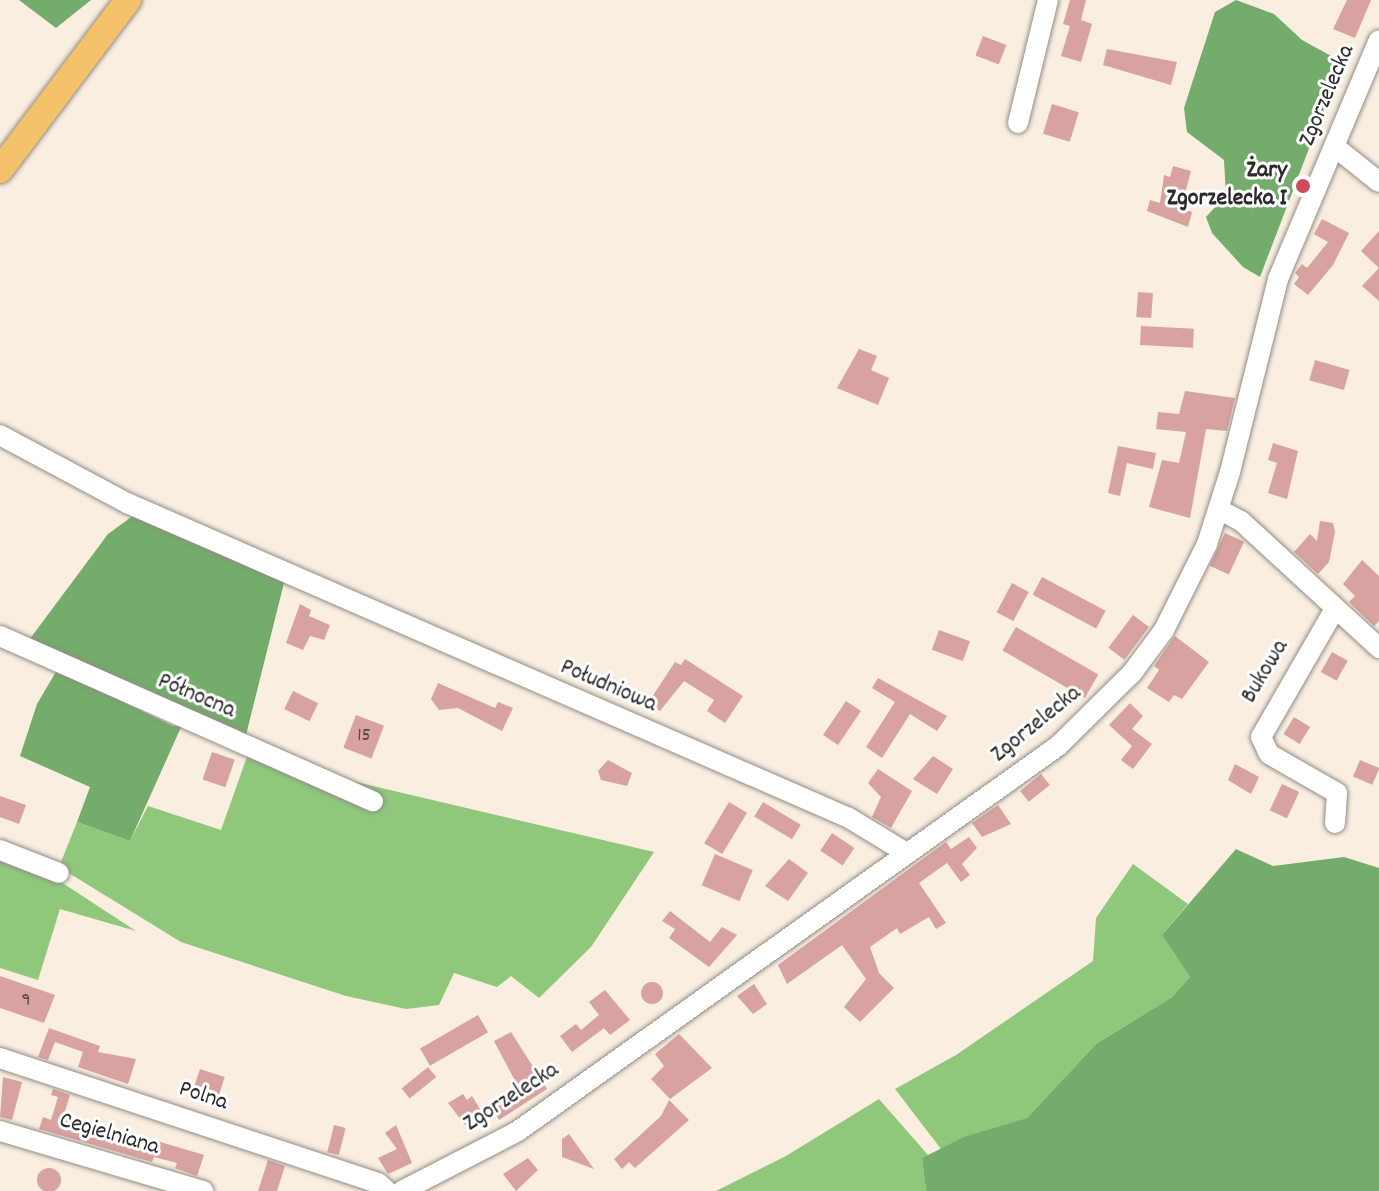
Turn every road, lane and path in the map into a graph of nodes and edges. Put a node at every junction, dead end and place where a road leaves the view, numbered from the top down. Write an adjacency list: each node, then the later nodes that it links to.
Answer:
1 (128, 0): 6 (main road)
2 (1048, 0): 4 (street)
3 (1379, 40): 5 (street, Zgorzelecka)
4 (1018, 123)
5 (1335, 147): 7 (street); 9 (street, Zgorzelecka)
6 (0, 170)
7 (1379, 182)
8 (0, 435): 16 (street, Południowa)
9 (1220, 510): 10 (street); 16 (street, Zgorzelecka)
10 (1335, 609): 12 (street); 14 (street, Bukowa)
11 (0, 636): 13 (street, Północna)
12 (1379, 648)
13 (373, 801)
14 (1335, 823)
15 (0, 850): 17 (street)
16 (905, 852): 22 (street, Zgorzelecka)
17 (59, 873)
18 (0, 1058): 21 (street, Polna)
19 (0, 1131): 20 (street, Cegielniana)
20 (203, 1191)
21 (387, 1191)
22 (402, 1191)

